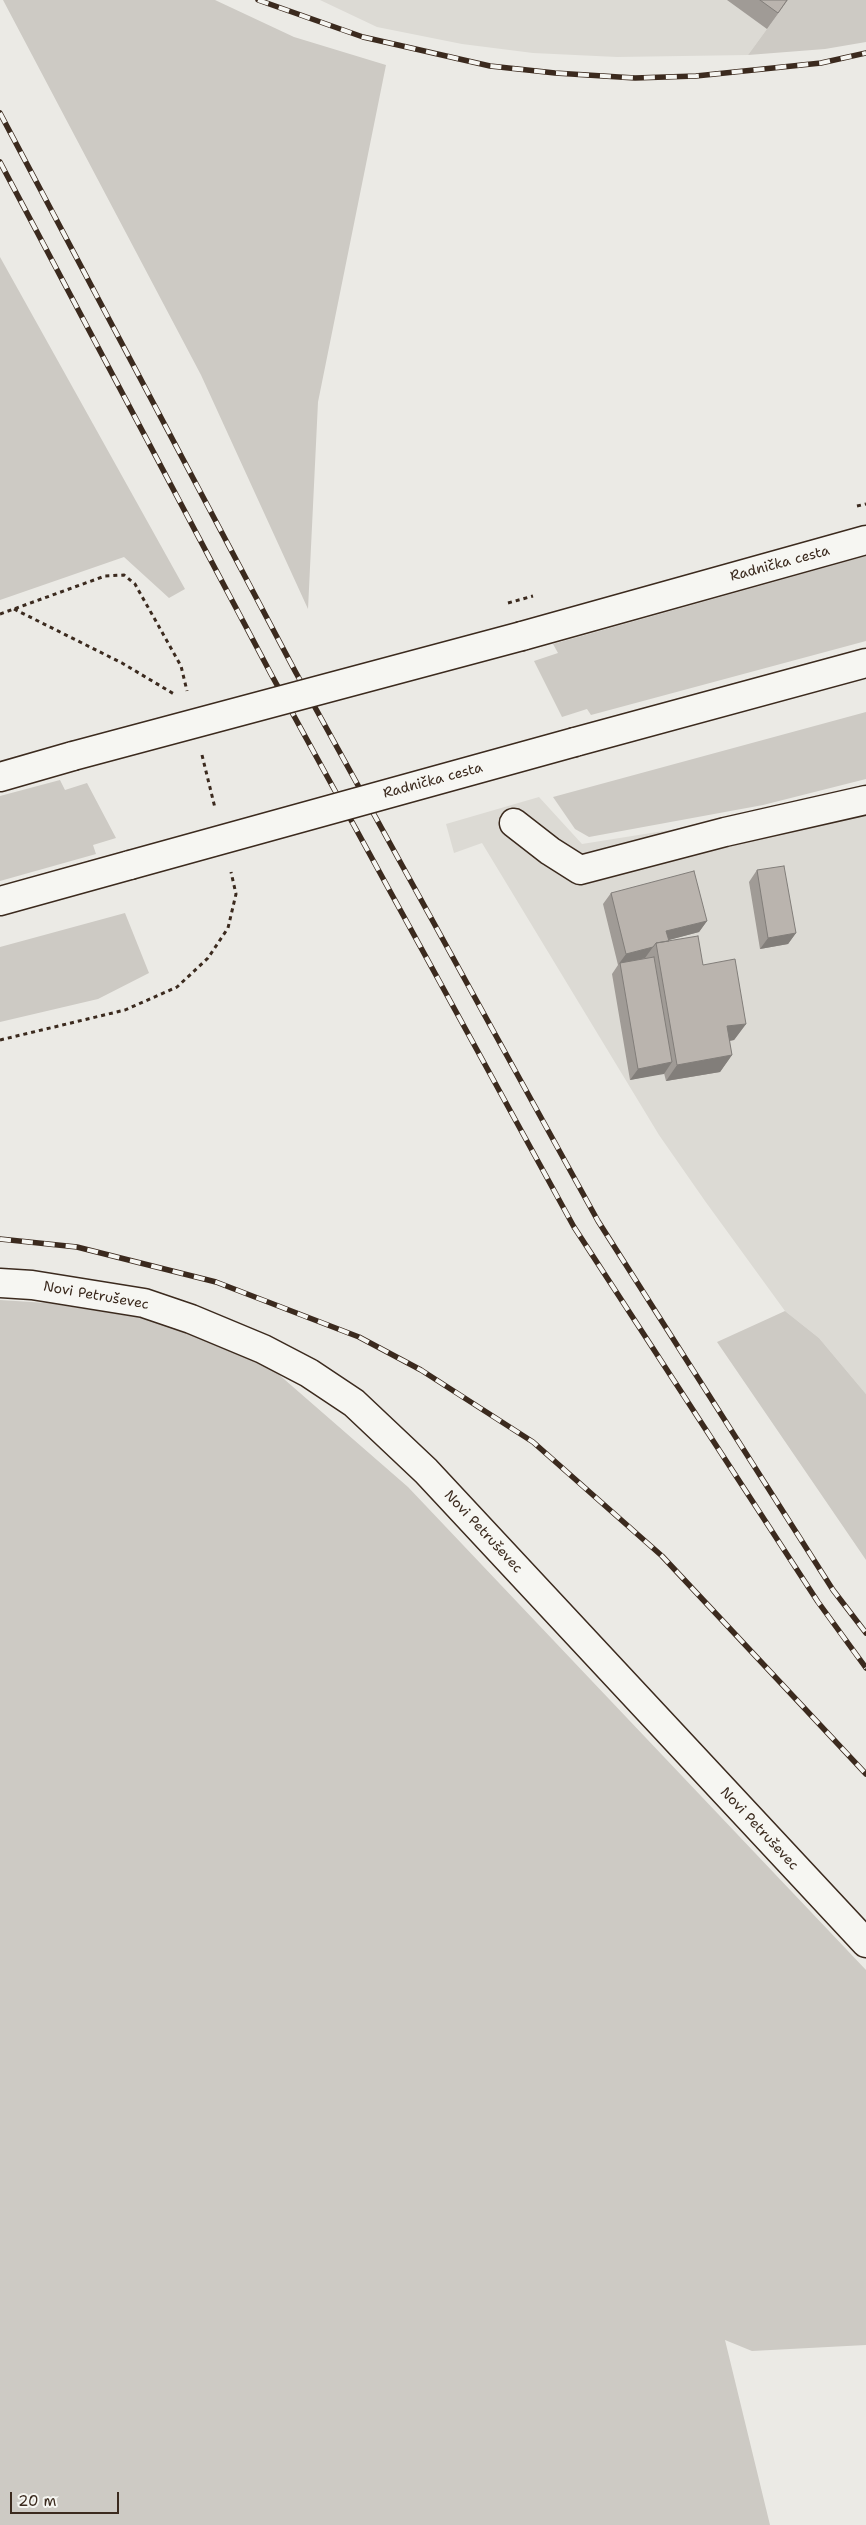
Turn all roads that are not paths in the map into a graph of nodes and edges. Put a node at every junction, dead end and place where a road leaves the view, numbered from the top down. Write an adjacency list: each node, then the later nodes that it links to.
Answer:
1 (866, 540): 3 (main road, Radnička cesta, bridge)
2 (866, 663): 6 (main road, Radnička cesta, bridge)
3 (0, 777)
4 (866, 800): 5 (main road)
5 (514, 822)
6 (0, 901)
7 (0, 1283): 8 (main road, Novi Petruševec)
8 (866, 1943)

